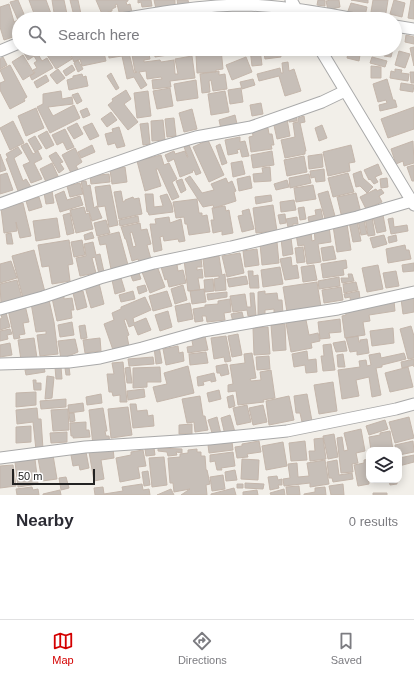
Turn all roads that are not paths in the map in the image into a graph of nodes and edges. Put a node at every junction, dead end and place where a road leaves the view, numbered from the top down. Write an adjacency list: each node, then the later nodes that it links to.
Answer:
1 (293, 4): 2 (street); 3 (street)
2 (166, 12)
3 (326, 12)
4 (402, 27): 5 (street)
5 (414, 29)
6 (12, 46): 7 (street)
7 (0, 51)
8 (324, 56): 9 (street)
9 (345, 91): 10 (street); 11 (street)
10 (413, 203): 13 (street)
11 (0, 204)
12 (414, 292): 14 (street)
13 (0, 309)
14 (0, 364)
15 (414, 404): 16 (street)
16 (0, 458)

